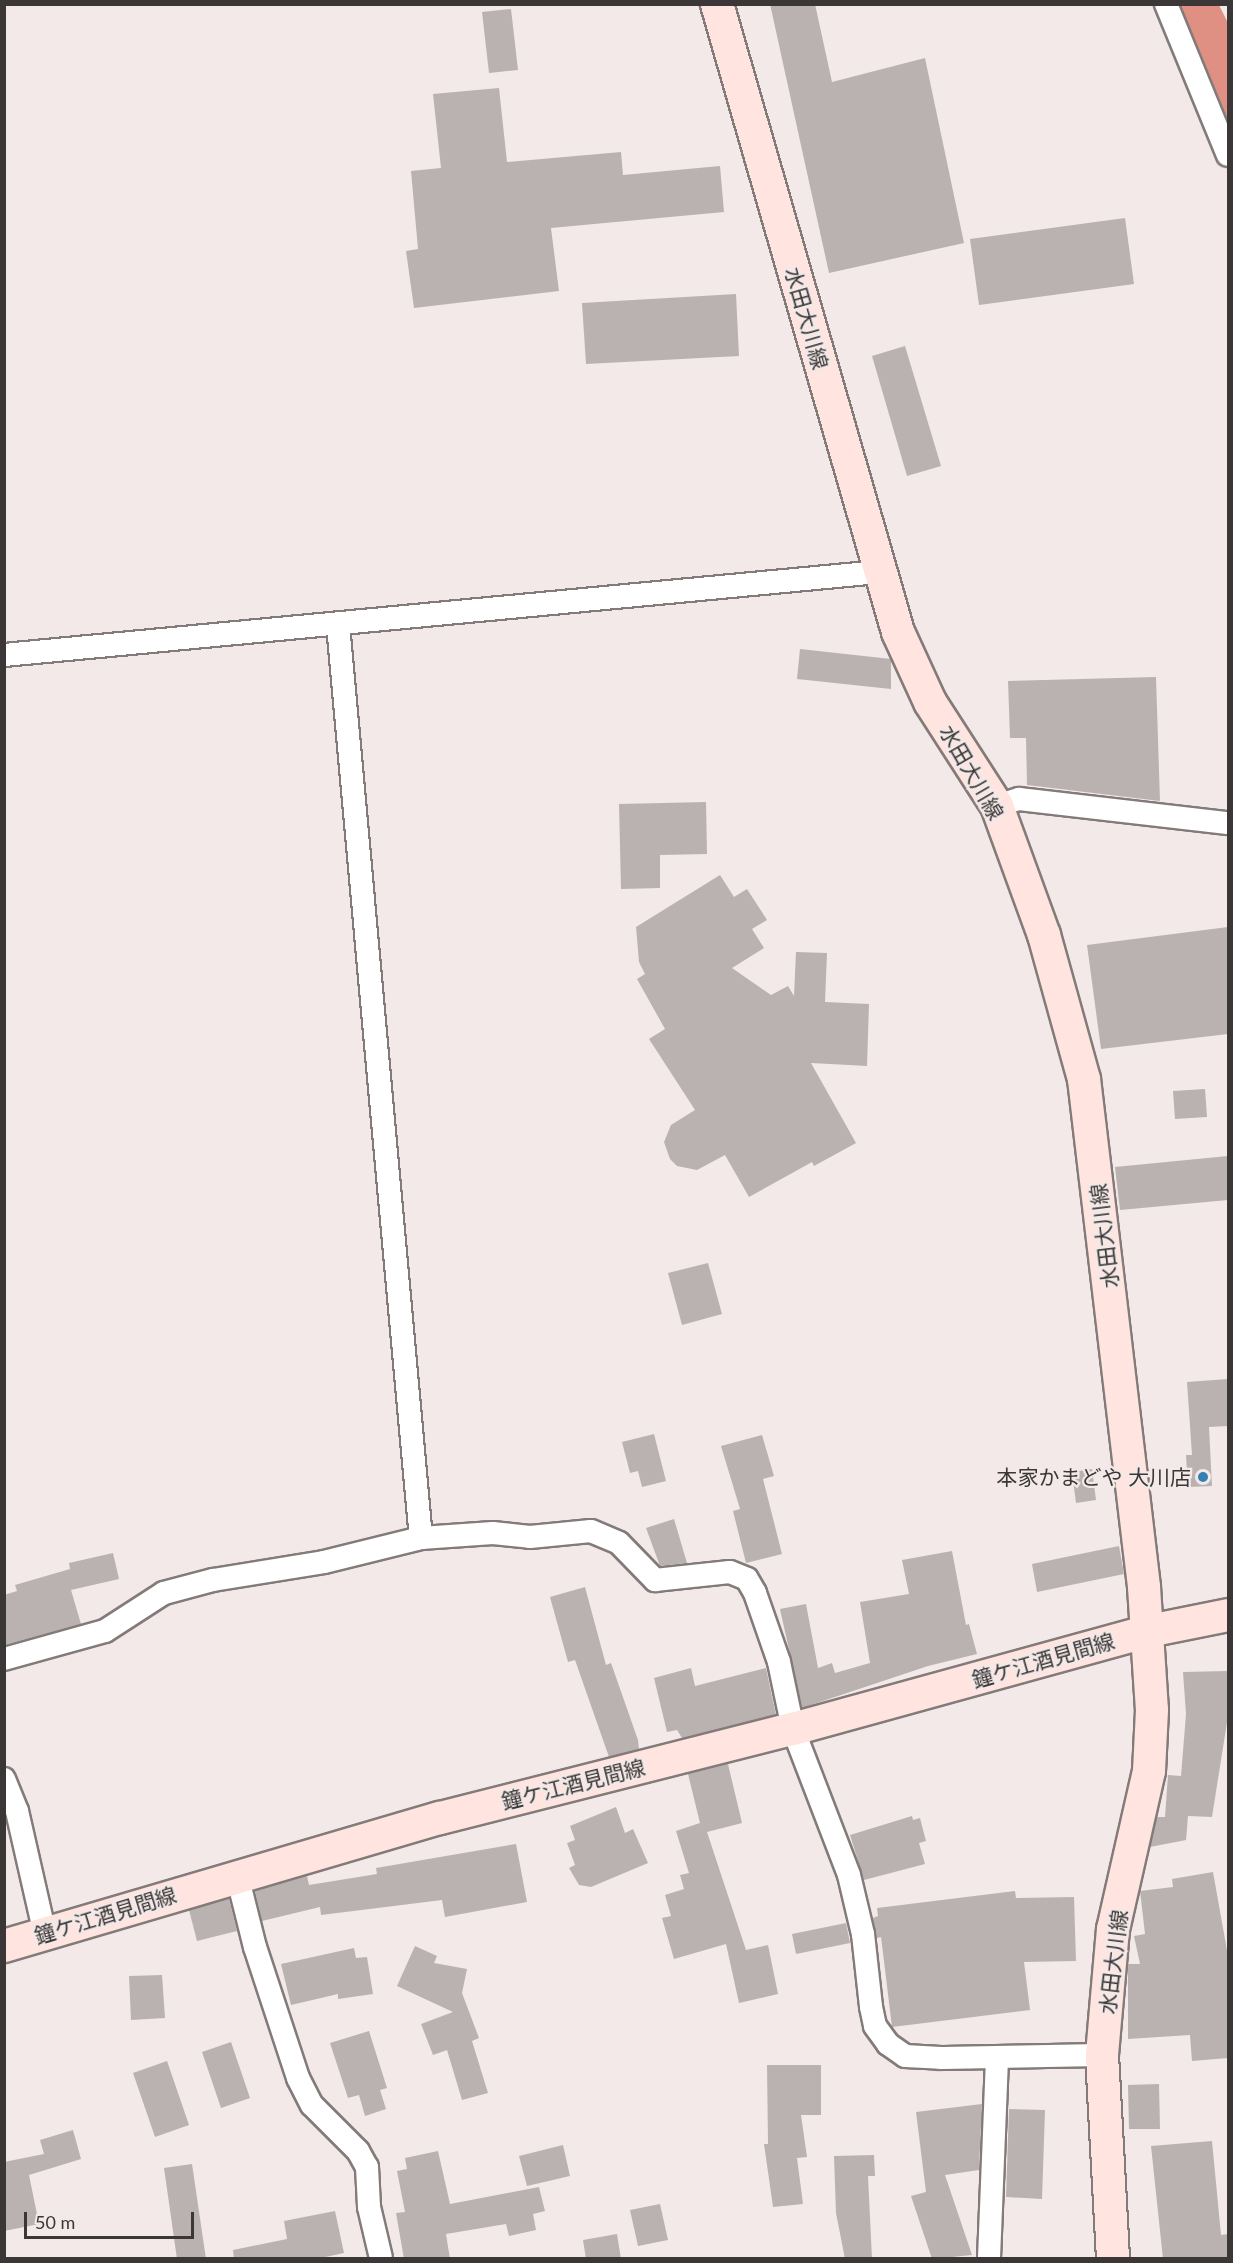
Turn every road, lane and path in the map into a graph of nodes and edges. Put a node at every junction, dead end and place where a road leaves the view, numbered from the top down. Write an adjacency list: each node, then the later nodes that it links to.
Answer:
1 (717, 4): 4 (main road, 水田大川線)
2 (1166, 4): 3 (street)
3 (1228, 155)
4 (879, 572): 5 (street); 7 (main road, 水田大川線)
5 (338, 625): 6 (street); 9 (street)
6 (4, 655)
7 (997, 806): 8 (street); 11 (main road, 水田大川線)
8 (1228, 823)
9 (421, 1538): 12 (street); 13 (street)
10 (1228, 1615): 11 (main road)
11 (1144, 1632): 13 (main road, 鐘ケ江酒見間線); 18 (main road, 水田大川線)
12 (4, 1659)
13 (794, 1729): 15 (main road, 鐘ケ江酒見間線); 19 (street)
14 (4, 1779): 16 (street)
15 (237, 1875): 16 (main road, 鐘ケ江酒見間線); 20 (street)
16 (45, 1934): 17 (main road, 鐘ケ江酒見間線)
17 (4, 1946)
18 (1102, 2055): 19 (street); 22 (main road, 水田大川線)
19 (997, 2060): 21 (street)
20 (381, 2259)
21 (989, 2259)
22 (1113, 2259)

